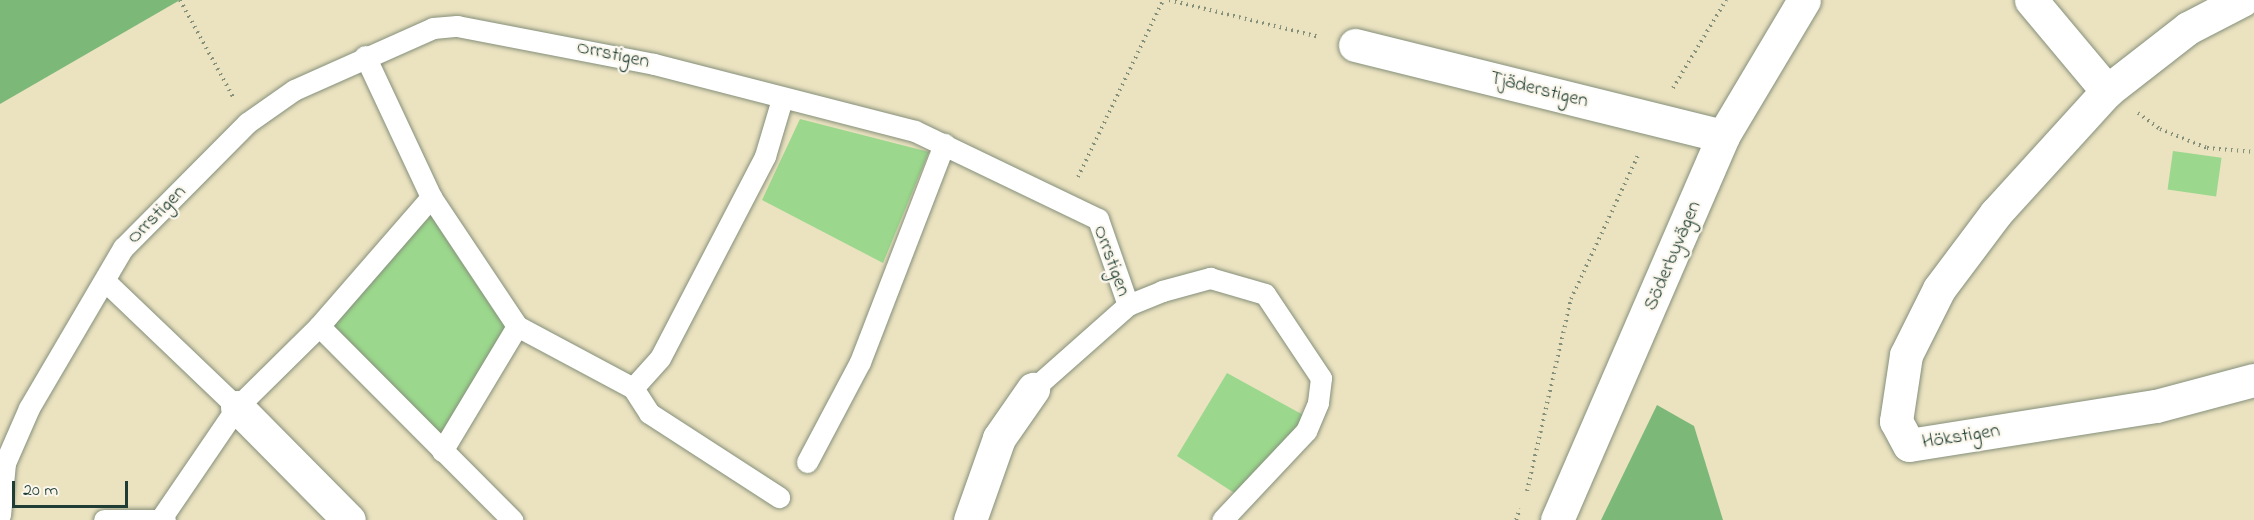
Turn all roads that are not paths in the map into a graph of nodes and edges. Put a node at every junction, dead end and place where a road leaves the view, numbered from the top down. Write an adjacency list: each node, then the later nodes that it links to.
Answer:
1 (1804, 0): 8 (street, Söderbyvägen)
2 (2031, 0): 6 (street)
3 (2242, 0): 6 (street, Hökstigen)
4 (1354, 45): 8 (street, Tjäderstigen)
5 (365, 57): 7 (lane, Orrstigen); 10 (lane); 11 (lane, Orrstigen)
6 (2107, 91): 15 (street, Hökstigen)
7 (782, 99): 9 (lane, Orrstigen); 16 (lane)
8 (1722, 136): 29 (street, Söderbyvägen)
9 (944, 144): 12 (lane, Orrstigen); 20 (lane)
10 (431, 197): 13 (lane); 14 (lane)
11 (105, 281): 18 (lane); 22 (lane, Orrstigen)
12 (1128, 305): 17 (lane, Orrstigen); 28 (lane, Orrstigen)
13 (319, 326): 18 (lane); 19 (lane)
14 (517, 326): 16 (lane); 19 (lane)
15 (2254, 380)
16 (633, 388): 21 (lane)
17 (1033, 389): 27 (street, Orrstigen)
18 (237, 407): 23 (lane); 25 (street)
19 (442, 451): 26 (lane)
20 (807, 462)
21 (779, 497)
22 (0, 515)
23 (164, 518): 24 (lane)
24 (104, 520)
25 (349, 520)
26 (512, 520)
27 (970, 520)
28 (1222, 520)
29 (1557, 520)

